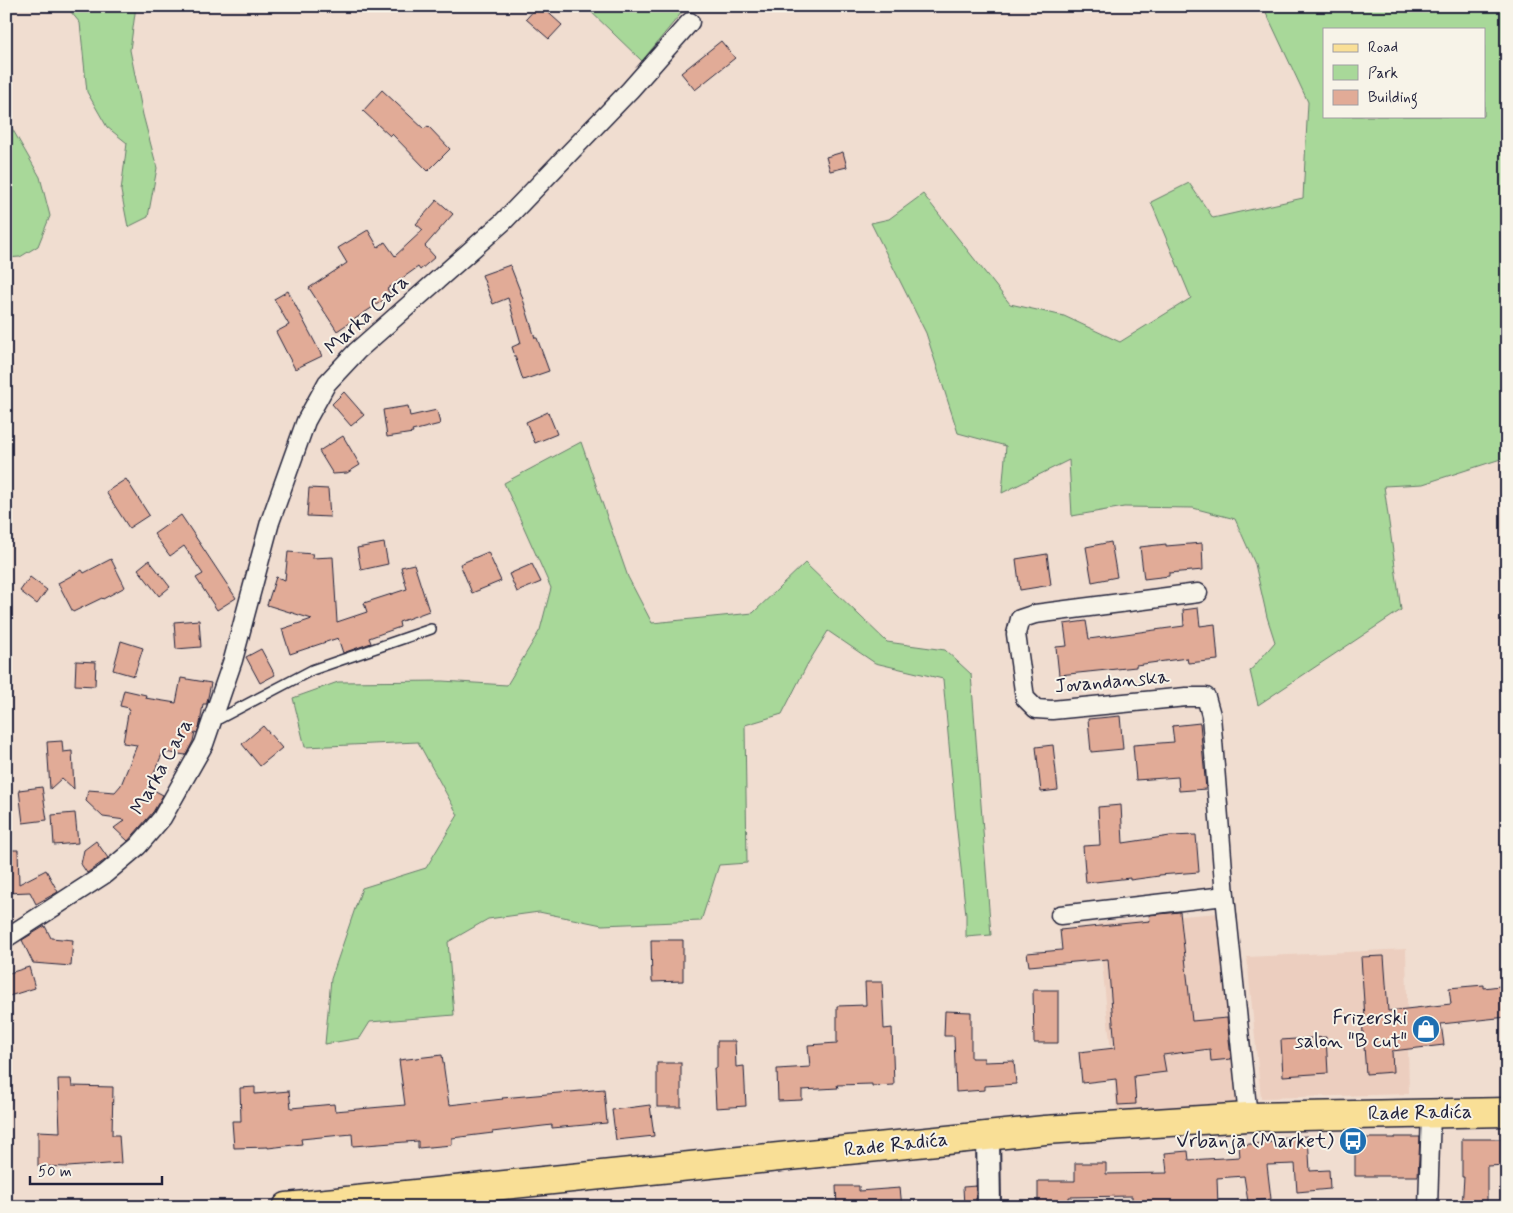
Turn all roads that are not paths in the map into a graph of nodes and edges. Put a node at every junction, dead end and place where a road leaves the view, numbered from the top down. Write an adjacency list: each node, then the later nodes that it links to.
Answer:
1 (690, 22): 4 (street, Marka Cara)
2 (1198, 593): 5 (street, Jovandanska)
3 (431, 629): 4 (lane, Marka Cara)
4 (211, 723): 7 (street, Marka Cara)
5 (1225, 896): 6 (street); 10 (street, Jovandanska)
6 (1060, 915)
7 (6, 938)
8 (1431, 1112): 9 (main road, Rade Radića); 10 (main road, Rade Radića); 15 (street)
9 (1507, 1112)
10 (1248, 1117): 11 (main road, Rade Radića)
11 (988, 1136): 12 (main road, Rade Radića); 14 (street)
12 (317, 1206): 13 (main road, Rade Radića)
13 (287, 1207)
14 (989, 1207)
15 (1428, 1207)

